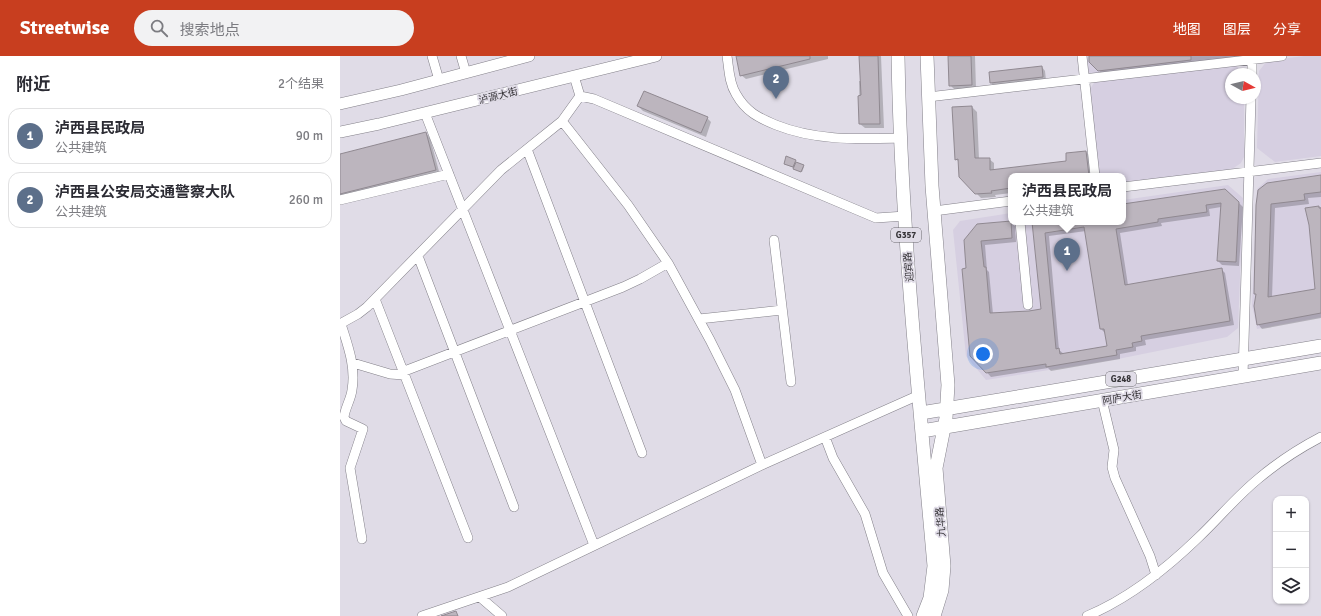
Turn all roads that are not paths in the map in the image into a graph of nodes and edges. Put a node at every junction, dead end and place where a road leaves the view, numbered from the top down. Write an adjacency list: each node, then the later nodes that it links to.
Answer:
1 (432, 56): 14 (street)
2 (461, 56): 11 (street)
3 (529, 56): 11 (main road)
4 (656, 56): 12 (main road, 泸源大街)
5 (727, 56): 22 (street)
6 (898, 56): 22 (highway, 迎宾路 / G357)
7 (927, 56): 16 (highway, G357)
8 (1082, 56): 13 (street)
9 (1282, 56): 10 (street)
10 (1252, 58): 13 (street)
11 (466, 73): 14 (main road)
12 (574, 76): 15 (street); 19 (main road, 泸源大街)
13 (1085, 79): 16 (street); 26 (street)
14 (439, 80): 17 (main road)
15 (580, 96): 20 (street); 33 (street)
16 (928, 97): 32 (highway, G357)
17 (340, 104)
18 (1251, 104): 25 (street)
19 (425, 113): 21 (main road, 泸源大街); 27 (street)
20 (562, 121): 23 (street); 37 (street)
21 (340, 132)
22 (900, 138): 33 (highway, 迎宾路 / G357)
23 (527, 149): 31 (street); 39 (street)
24 (1321, 163): 25 (street)
25 (1249, 172): 28 (street); 47 (street)
26 (1095, 173)
27 (449, 174): 29 (street); 31 (street)
28 (1126, 187)
29 (340, 200)
30 (1008, 201): 32 (street)
31 (463, 210): 36 (street); 44 (street)
32 (934, 211): 55 (highway, G357)
33 (904, 216): 53 (highway, 迎宾路 / G357)
34 (1020, 225): 40 (street)
35 (774, 240): 41 (street)
36 (418, 256): 38 (street); 46 (street)
37 (668, 263): 39 (street); 42 (street)
38 (375, 299): 43 (street); 50 (street)
39 (585, 302): 44 (street); 61 (street)
40 (1028, 305)
41 (782, 310): 42 (street); 52 (street)
42 (699, 319): 62 (street)
43 (340, 324): 48 (street)
44 (510, 331): 46 (street); 68 (street)
45 (1321, 346): 47 (highway, G248)
46 (454, 352): 50 (street); 65 (street)
47 (1244, 359): 51 (street); 55 (highway, G248)
48 (353, 363): 50 (street); 63 (street)
49 (1321, 363): 51 (highway, 阿庐大街 / G248)
50 (403, 373): 66 (street)
51 (1243, 376): 54 (highway, 阿庐大街 / G248)
52 (791, 382)
53 (919, 395): 56 (highway, 迎宾路 / G357); 59 (street)
54 (1102, 400): 57 (highway, 阿庐大街 / G248); 69 (street)
55 (947, 409): 56 (highway, G248); 57 (highway)
56 (921, 413): 58 (highway, 迎宾路)
57 (944, 427): 58 (highway, 阿庐大街 / G248); 75 (highway, 九华路)
58 (922, 431): 74 (highway, 九华路)
59 (825, 437): 62 (street); 73 (street)
60 (1321, 437): 69 (street)
61 (642, 453)
62 (762, 465): 68 (street)
63 (350, 468): 64 (street); 67 (street)
64 (340, 470)
65 (514, 507)
66 (468, 538)
67 (362, 539)
68 (594, 545): 70 (street)
69 (1156, 575): 76 (street)
70 (480, 597): 71 (street); 72 (street)
71 (422, 616)
72 (502, 616)
73 (908, 616)
74 (923, 616)
75 (934, 616)
76 (1087, 616)

